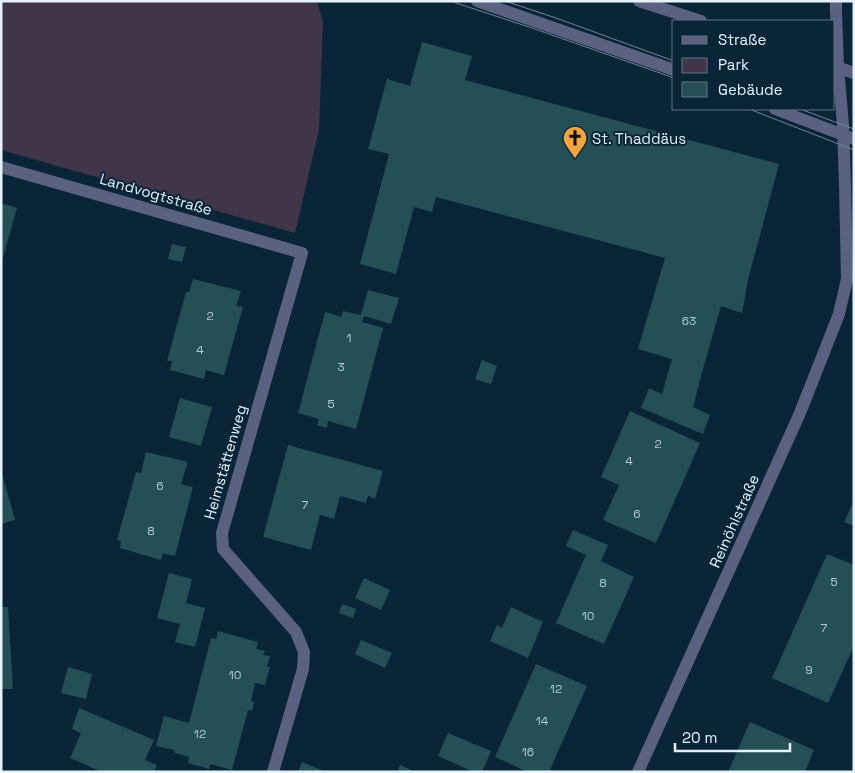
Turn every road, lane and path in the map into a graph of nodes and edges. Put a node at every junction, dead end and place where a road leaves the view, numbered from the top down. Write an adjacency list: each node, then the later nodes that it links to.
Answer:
1 (477, 1): 6 (street)
2 (639, 1): 4 (street)
3 (836, 1): 5 (street, Reinöhlstraße)
4 (697, 20)
5 (836, 67): 7 (street); 9 (street, Reinöhlstraße)
6 (672, 69)
7 (854, 73)
8 (778, 110): 9 (street)
9 (848, 137): 12 (street, Reinöhlstraße)
10 (1, 167): 11 (street, Landvogtstraße)
11 (302, 253): 13 (street, Heimstättenweg)
12 (850, 277): 14 (street, Reinöhlstraße)
13 (273, 772)
14 (638, 772)

